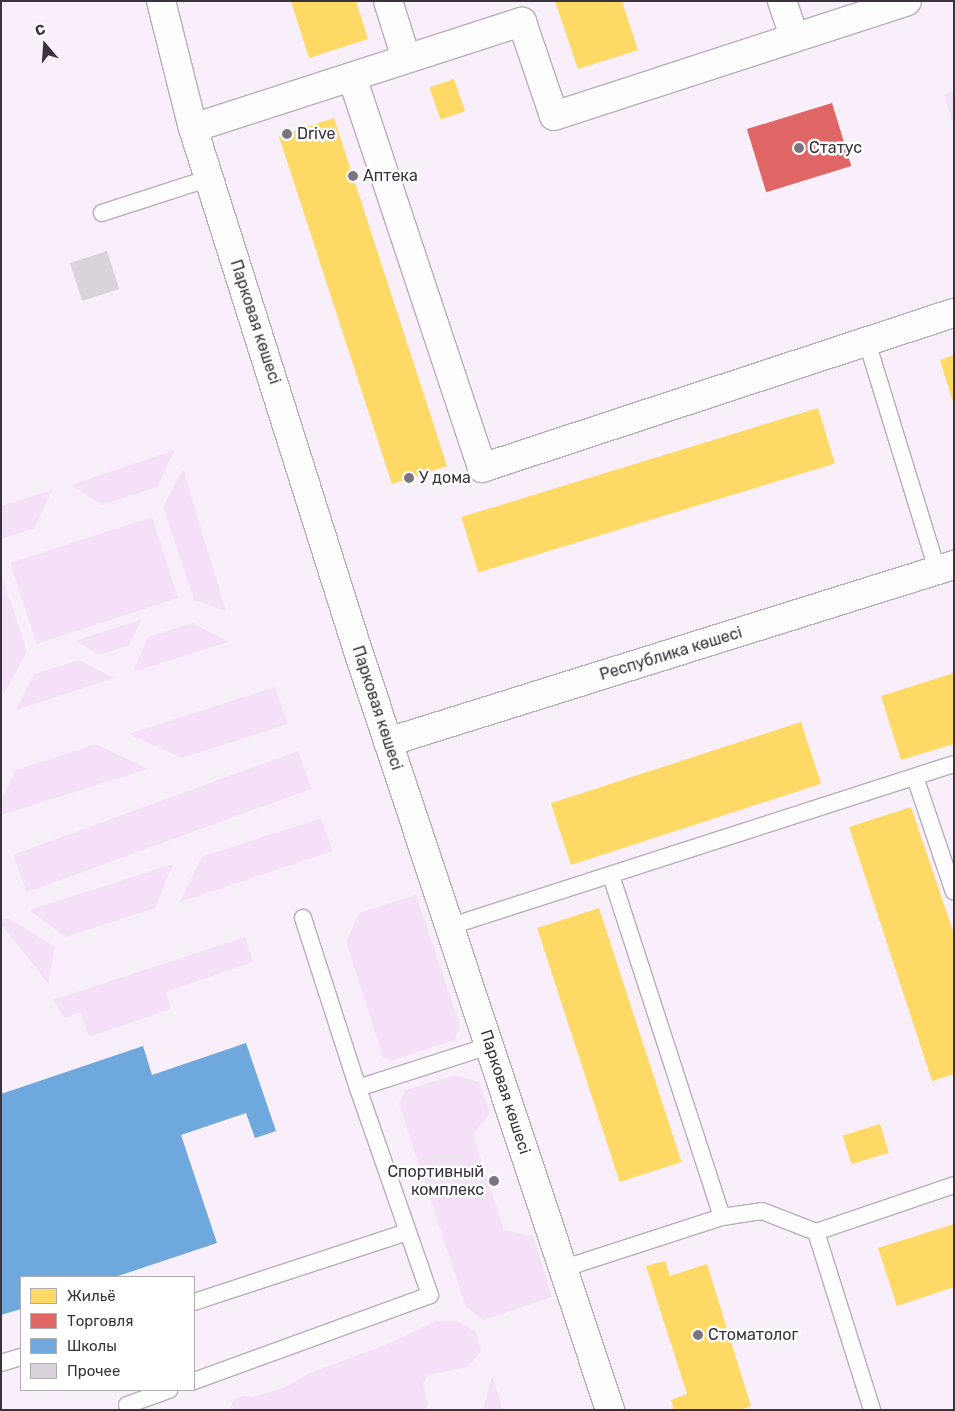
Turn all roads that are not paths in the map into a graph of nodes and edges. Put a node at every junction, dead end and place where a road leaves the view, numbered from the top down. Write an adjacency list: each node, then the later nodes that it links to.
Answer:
1 (161, 1): 9 (street, Парковая көшесі)
2 (388, 1): 7 (street)
3 (782, 1): 6 (street)
4 (907, 1): 6 (street)
5 (519, 12): 6 (street); 7 (street)
6 (794, 36)
7 (406, 58): 8 (street)
8 (352, 77): 9 (street); 13 (street)
9 (193, 128): 10 (street, Парковая көшесі)
10 (210, 178): 11 (lane); 15 (street, Парковая көшесі)
11 (102, 213)
12 (954, 313): 13 (street)
13 (866, 342): 14 (lane)
14 (945, 567): 15 (street, Республика көшесі)
15 (388, 742): 21 (street, Парковая көшесі)
16 (954, 764): 17 (lane)
17 (915, 777): 18 (lane); 19 (lane)
18 (611, 876): 21 (lane); 25 (lane)
19 (954, 892)
20 (303, 918): 23 (lane)
21 (451, 926): 22 (street, Парковая көшесі)
22 (489, 1046): 23 (lane); 28 (street, Парковая көшесі)
23 (358, 1088): 26 (lane)
24 (954, 1185): 27 (lane)
25 (722, 1217): 27 (lane); 28 (lane)
26 (407, 1232): 29 (lane); 32 (lane)
27 (816, 1232): 36 (lane)
28 (562, 1269): 35 (street, Парковая көшесі)
29 (195, 1302)
30 (20, 1358): 31 (lane)
31 (1, 1363)
32 (195, 1381)
33 (166, 1391): 34 (lane)
34 (127, 1405)
35 (610, 1410)
36 (872, 1410)

